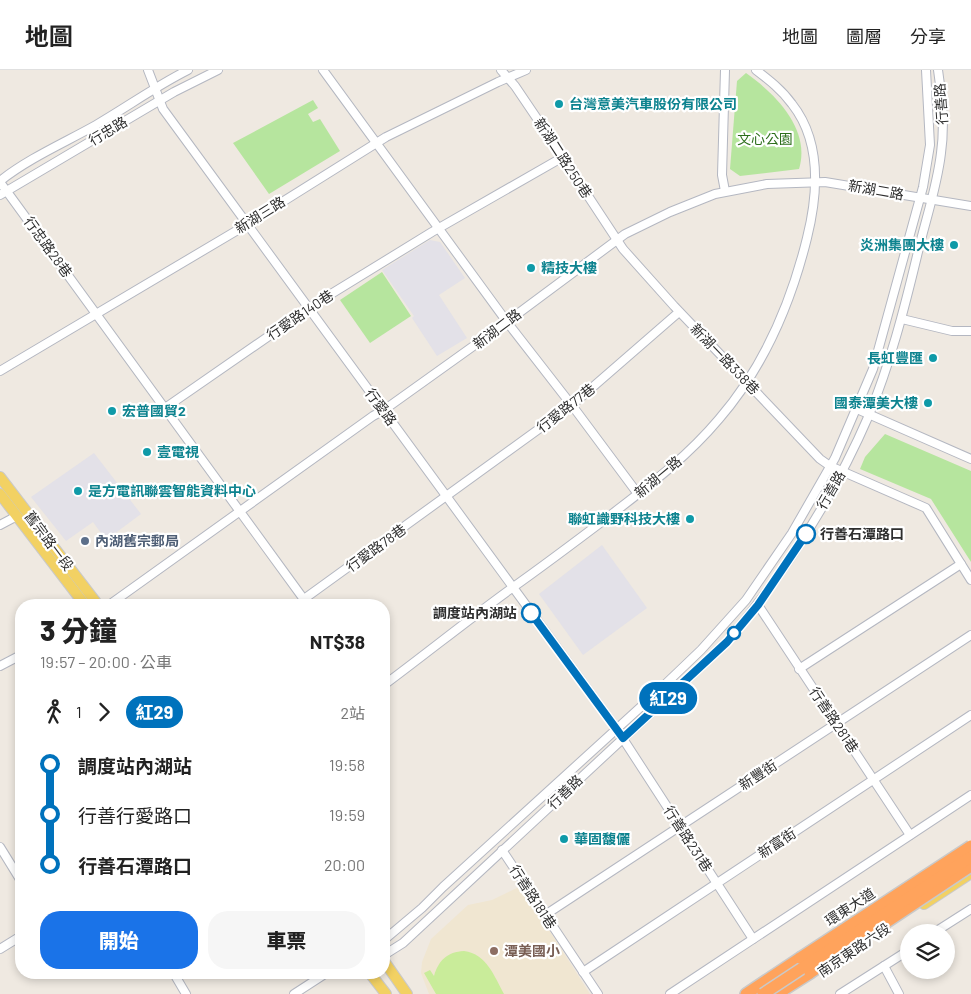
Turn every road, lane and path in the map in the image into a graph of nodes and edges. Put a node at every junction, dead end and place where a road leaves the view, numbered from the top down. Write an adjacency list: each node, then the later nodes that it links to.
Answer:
1 (148, 70): 12 (street, 行愛路)
2 (188, 70): 12 (street, 行忠路)
3 (218, 70): 13 (street, 行忠路)
4 (323, 70): 14 (street)
5 (501, 70): 11 (street, 新湖二路250巷)
6 (526, 70): 11 (street, 新湖三路)
7 (726, 70): 18 (street)
8 (756, 70): 17 (street)
9 (926, 70): 20 (street, 行善路)
10 (938, 70): 21 (street, 行善路)
11 (509, 78): 14 (street, 新湖三路); 15 (street, 新湖二路250巷)
12 (155, 89): 13 (street, 行愛路); 16 (street, 行忠路)
13 (159, 101): 19 (street, 行忠路); 23 (street, 行愛路)
14 (376, 144): 23 (street, 新湖三路); 24 (street)
15 (563, 157): 24 (street, 行愛路140巷); 25 (street, 新湖二路250巷)
16 (0, 181): 19 (street, 行忠路28巷)
17 (816, 181): 18 (street, 新湖二路); 20 (street, 新湖二路); 33 (street, 新湖一路)
18 (725, 191): 25 (street, 新湖二路)
19 (4, 193): 27 (street, 行忠路28巷)
20 (920, 198): 21 (street, 新湖二路); 36 (street, 行善路)
21 (931, 201): 22 (street, 新湖二路); 29 (street, 行善路)
22 (971, 206)
23 (246, 223): 26 (street, 行愛路); 27 (street, 新湖三路)
24 (439, 228): 26 (street, 行愛路140巷); 30 (street)
25 (615, 240): 28 (street, 新湖一路338巷); 30 (street, 新湖二路)
26 (308, 308): 35 (street, 行愛路140巷); 37 (street, 行愛路)
27 (96, 312): 32 (street, 新湖三路); 35 (street, 行忠路28巷)
28 (679, 312): 33 (street, 新湖一路338巷); 34 (street, 行愛路77巷)
29 (902, 319): 31 (street); 38 (street, 行善路)
30 (507, 322): 34 (street); 37 (street, 新湖二路)
31 (971, 330)
32 (0, 371)
33 (747, 381): 40 (street, 新湖一路338巷); 44 (street, 新湖一路)
34 (572, 405): 44 (street); 45 (street, 行愛路77巷)
35 (165, 408): 46 (street, 行忠路28巷)
36 (857, 409): 38 (street); 40 (street, 行善路)
37 (384, 410): 45 (street, 行愛路); 46 (street, 新湖二路)
38 (869, 415): 39 (street); 41 (street, 行善路)
39 (971, 459)
40 (830, 466): 41 (street, 新湖一路338巷); 65 (street, 行善路)
41 (841, 471): 49 (street, 新湖一路338巷); 57 (street, 行善路)
42 (0, 477): 53 (main road, 舊宗路一段)
43 (0, 494): 47 (main road, 舊宗路一段)
44 (638, 494): 51 (street, 新湖一路)
45 (447, 497): 51 (street, 行愛路); 56 (street, 行愛路78巷)
46 (241, 512): 54 (street, 新湖二路); 55 (street, 行忠路28巷)
47 (17, 516): 48 (street); 52 (main road, 舊宗路一段)
48 (0, 525)
49 (961, 564): 50 (street, 新湖一路338巷); 61 (street)
50 (971, 580)
51 (513, 588): 62 (street, 新湖一路); 65 (street, 行愛路)
52 (80, 599)
53 (93, 599)
54 (118, 599)
55 (304, 599)
56 (310, 599)
57 (758, 605): 61 (street, 行善路281巷); 66 (street, 行善路)
58 (971, 635): 64 (street, 新豐街)
59 (15, 657): 60 (street)
60 (0, 666)
61 (799, 669): 64 (street, 行善路281巷)
62 (390, 680)
63 (971, 715): 67 (street, 新富街)
64 (837, 724): 67 (street, 行善路281巷); 69 (street, 新豐街)
65 (616, 728): 66 (street, 行愛路); 83 (street, 行善路)
66 (623, 738): 69 (street, 行善路231巷); 73 (street, 行善路)
67 (874, 780): 70 (street, 行善路281巷); 77 (street, 新富街)
68 (971, 795): 70 (street)
69 (680, 826): 77 (street, 行善路231巷); 80 (street, 新豐街)
70 (910, 835): 84 (street)
71 (971, 844): 78 (main road, 南京東路六段); 102 (highway, 環東大道, bridge)
72 (0, 847): 75 (street)
73 (502, 850): 80 (street, 行善路181巷); 87 (street, 行善路)
74 (970, 859): 103 (highway, bridge); 104 (highway, bridge)
75 (15, 871)
76 (971, 873): 82 (main road, 南京東路六段)
77 (716, 883): 84 (street, 行善路231巷); 91 (street, 新富街)
78 (871, 906): 82 (main road); 101 (main road, 南京東路六段)
79 (971, 909): 81 (street)
80 (545, 915): 91 (street, 行善路181巷)
81 (948, 924)
82 (886, 928): 105 (main road, 南京東路六段)
83 (390, 935)
84 (753, 939): 100 (street)
85 (15, 940): 86 (street)
86 (0, 949)
87 (390, 951)
88 (900, 956): 89 (street, 南京東路六段)
89 (884, 966): 106 (street, 南京東路六段); 107 (street)
90 (390, 969): 98 (main road)
91 (583, 972): 99 (street, 行善路181巷)
92 (177, 979): 95 (street)
93 (317, 979): 96 (street)
94 (374, 979): 97 (main road)
95 (186, 994)
96 (294, 994)
97 (386, 994)
98 (408, 994)
99 (598, 994)
100 (670, 994)
101 (739, 994)
102 (746, 994)
103 (763, 994)
104 (777, 994)
105 (788, 994)
106 (840, 994)
107 (899, 994)

